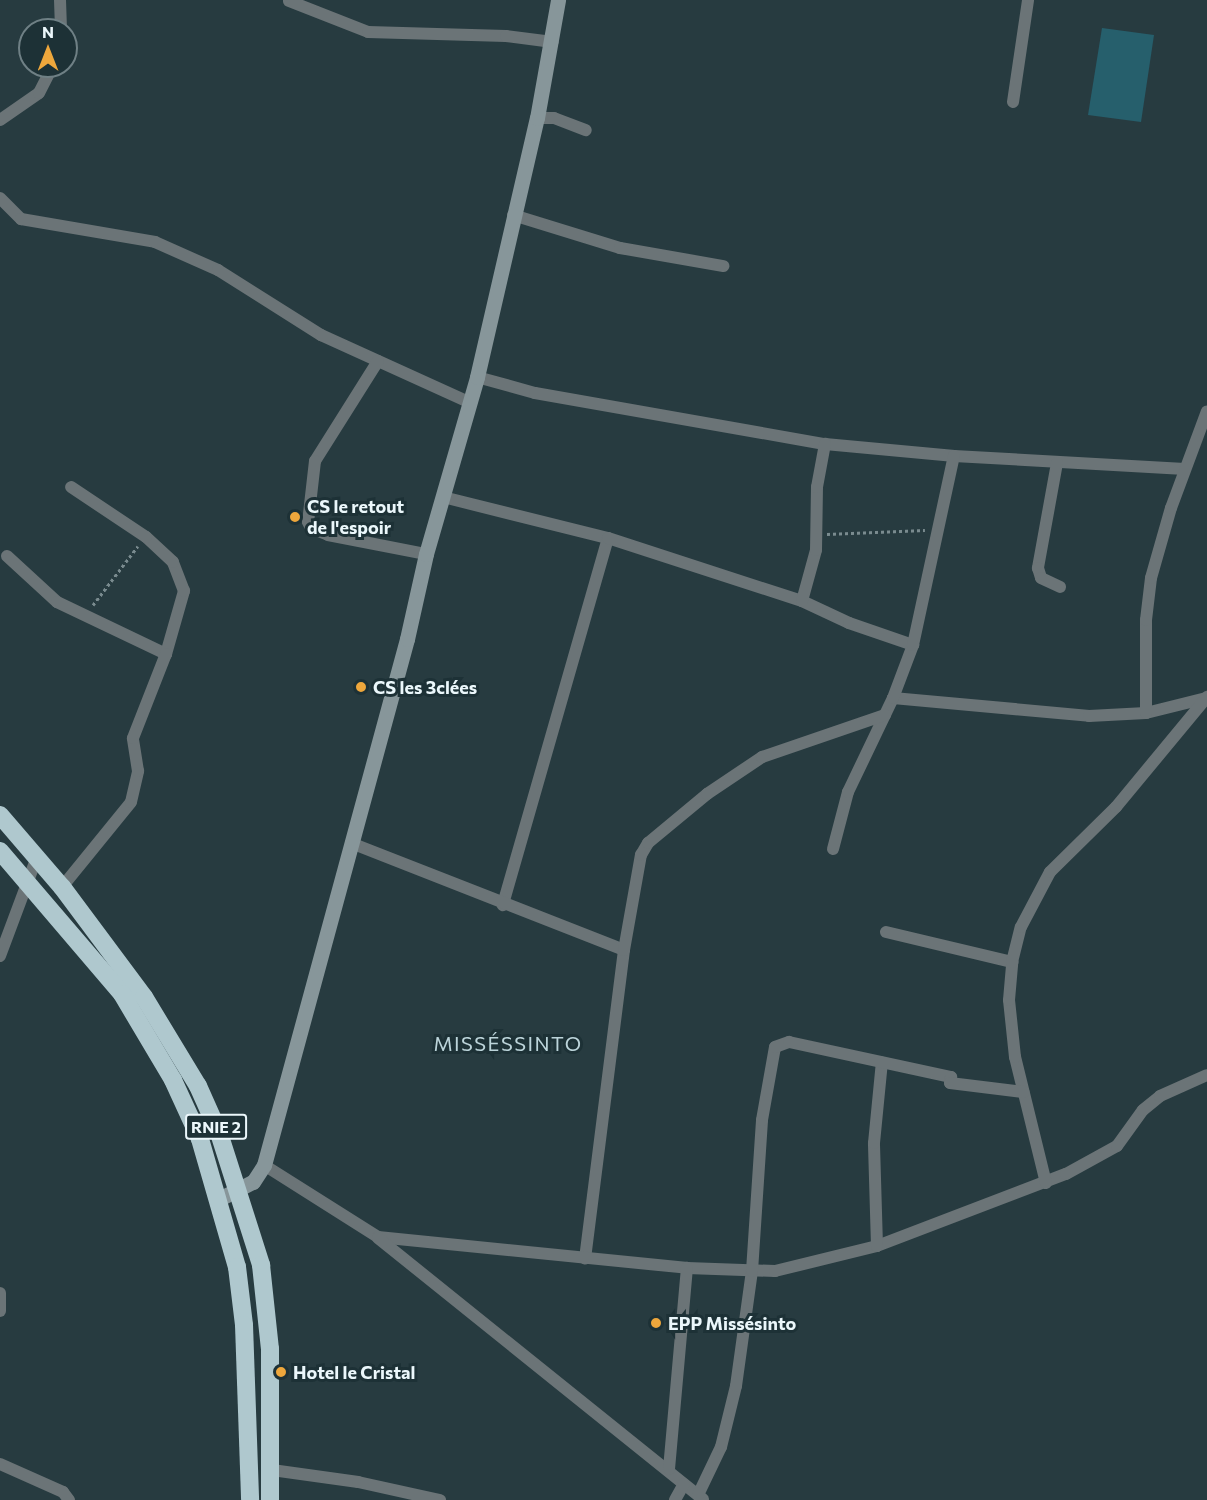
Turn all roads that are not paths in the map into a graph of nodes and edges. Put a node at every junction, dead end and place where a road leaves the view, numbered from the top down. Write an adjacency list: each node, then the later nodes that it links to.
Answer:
1 (60, 0): 5 (street)
2 (558, 0): 6 (main road)
3 (1028, 0): 8 (street)
4 (289, 1): 6 (street)
5 (61, 18)
6 (553, 42): 9 (main road)
7 (47, 78): 10 (street)
8 (1013, 102)
9 (537, 118): 11 (street); 13 (main road)
10 (0, 120)
11 (586, 130)
12 (0, 198): 15 (street)
13 (513, 215): 14 (street); 16 (main road)
14 (723, 266)
15 (378, 361): 17 (street); 26 (street)
16 (477, 377): 17 (main road); 19 (street)
17 (469, 402): 24 (main road)
18 (1207, 411): 22 (street)
19 (825, 444): 20 (street); 29 (street)
20 (954, 456): 21 (street); 30 (street)
21 (1057, 463): 22 (street); 28 (street)
22 (1185, 469): 34 (street)
23 (71, 487): 31 (street)
24 (443, 497): 25 (street); 26 (main road)
25 (608, 538): 29 (street); 43 (street)
26 (426, 554): 37 (main road)
27 (7, 556): 31 (street)
28 (1060, 588)
29 (802, 601): 30 (street)
30 (913, 645): 32 (street)
31 (166, 654): 42 (street)
32 (893, 698): 34 (street); 35 (street)
33 (1206, 698): 34 (street); 47 (street)
34 (1146, 713)
35 (885, 715): 38 (street); 45 (street)
36 (0, 815): 40 (highway, RNIE 2 / RNIE 2)
37 (351, 843): 43 (street); 51 (main road)
38 (833, 849)
39 (0, 851): 41 (highway, RNIE 2 / RNIE 2)
40 (37, 857): 41 (street); 42 (highway, RNIE 2 / RNIE 2)
41 (26, 884): 46 (street); 54 (highway, RNIE 2 / RNIE 2)
42 (62, 887): 53 (highway, RNIE 2 / RNIE 2)
43 (503, 905): 45 (street)
44 (886, 932): 47 (street)
45 (624, 950): 57 (street)
46 (0, 956)
47 (1012, 962): 50 (street)
48 (882, 1062): 50 (street); 56 (street); 59 (street)
49 (1207, 1075): 52 (street)
50 (1023, 1092): 52 (street)
51 (264, 1165): 53 (main road); 55 (street)
52 (1046, 1183): 56 (street)
53 (238, 1190): 54 (main road); 64 (highway, RNIE 2 / RNIE 2)
54 (219, 1199): 69 (highway, RNIE 2 / RNIE 2)
55 (378, 1238): 57 (street); 63 (street)
56 (877, 1246): 59 (street)
57 (585, 1259): 58 (street)
58 (687, 1268): 59 (street); 63 (street)
59 (752, 1271): 66 (street)
60 (0, 1293): 61 (street)
61 (0, 1311)
62 (0, 1464): 68 (street)
63 (669, 1469): 65 (street)
64 (272, 1470): 67 (street); 70 (highway, RNIE 2 / RNIE 2)
65 (684, 1484): 66 (street); 71 (street)
66 (701, 1498)
67 (436, 1499)
68 (69, 1500)
69 (250, 1500)
70 (270, 1500)
71 (675, 1500)

